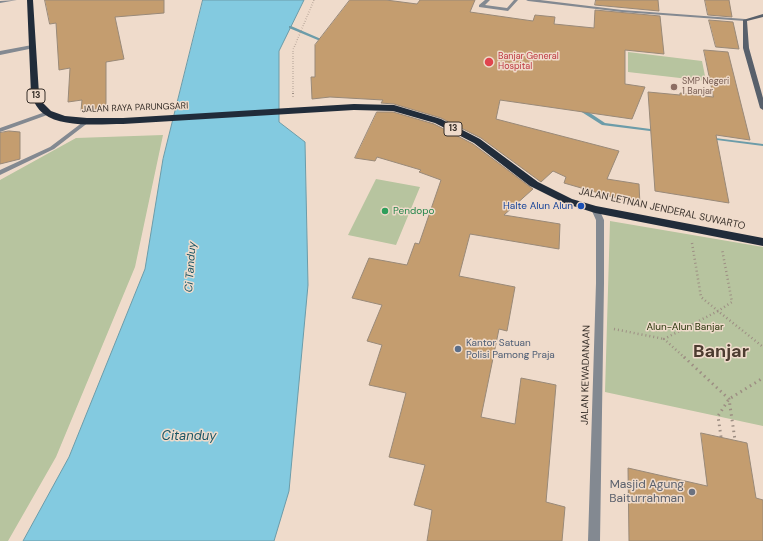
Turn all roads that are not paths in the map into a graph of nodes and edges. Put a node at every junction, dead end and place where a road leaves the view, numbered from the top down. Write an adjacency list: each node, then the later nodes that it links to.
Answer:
1 (16, 0): 6 (street)
2 (30, 0): 9 (highway, 13)
3 (488, 0): 4 (street)
4 (516, 0)
5 (528, 0): 8 (street)
6 (0, 2)
7 (763, 15): 8 (street)
8 (745, 20): 11 (street)
9 (32, 47): 10 (street); 14 (highway, 13)
10 (0, 53)
11 (760, 86): 12 (street)
12 (763, 108)
13 (293, 112): 15 (highway, JALAN RAYA PARUNGSARI / 13); 18 (highway, JALAN LETNAN JENDERAL SUWARTO / 13)
14 (48, 113): 15 (highway, JALAN RAYA PARUNGSARI / 13); 16 (street)
15 (87, 121): 17 (street)
16 (0, 130)
17 (0, 173)
18 (601, 214): 19 (highway, JALAN LETNAN JENDERAL SUWARTO / 13); 20 (street, JALAN KEWADANAAN)
19 (763, 242)
20 (594, 541)

